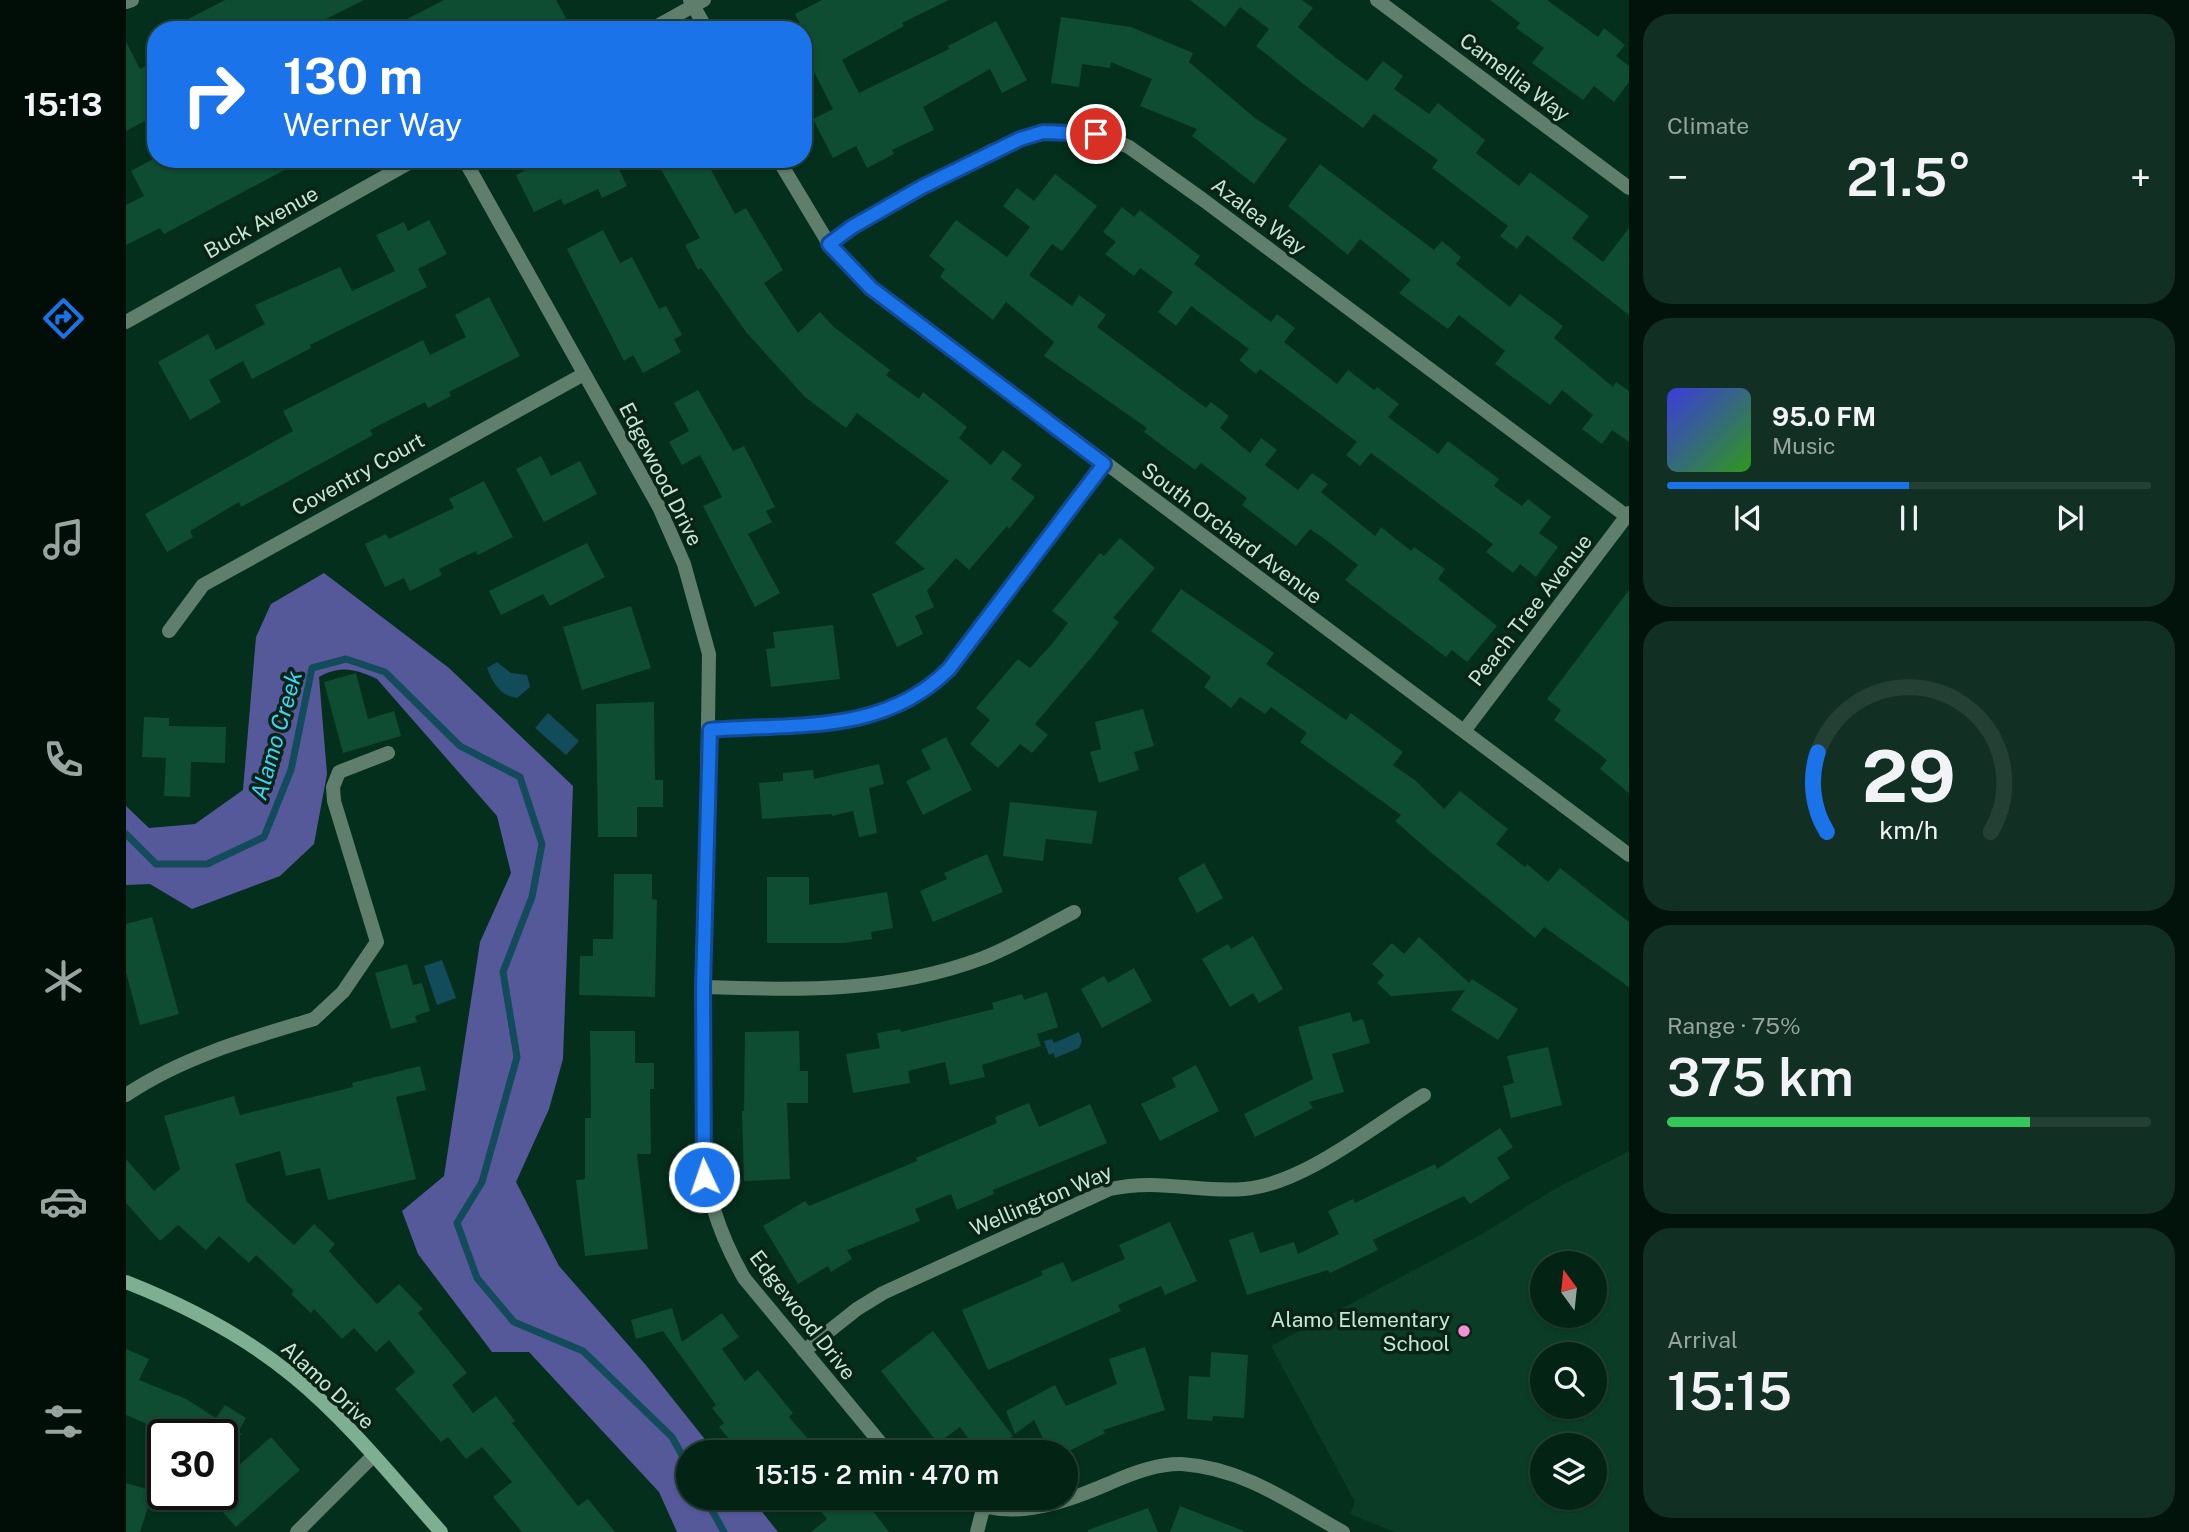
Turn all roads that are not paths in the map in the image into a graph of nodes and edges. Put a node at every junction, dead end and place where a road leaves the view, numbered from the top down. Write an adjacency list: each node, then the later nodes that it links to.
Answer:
1 (132, 0): 3 (street)
2 (1377, 0): 10 (street, Camellia Way)
3 (126, 2)
4 (696, 2): 5 (street); 6 (street)
5 (665, 21)
6 (703, 21)
7 (400, 168): 12 (street, Buck Avenue)
8 (469, 168): 13 (street, Edgewood Drive)
9 (783, 168): 11 (street, South Orchard Avenue)
10 (1629, 188)
11 (829, 244): 14 (street, South Orchard Avenue); 15 (street, Azalea Way)
12 (126, 322)
13 (584, 374): 16 (street, Coventry Court); 17 (street, Edgewood Drive)
14 (1104, 464): 17 (street); 18 (street, South Orchard Avenue)
15 (1628, 516): 18 (street, Peach Tree Avenue)
16 (170, 631)
17 (710, 730): 22 (street, Edgewood Drive)
18 (1464, 731): 20 (street, South Orchard Avenue)
19 (388, 753): 24 (street)
20 (1629, 855)
21 (1074, 912): 22 (street)
22 (703, 987): 26 (street, Edgewood Drive)
23 (1423, 1094): 26 (street, Wellington Way)
24 (126, 1095)
25 (126, 1282): 28 (main road, Alamo Drive)
26 (804, 1351): 27 (street, Edgewood Drive)
27 (878, 1440)
28 (373, 1456): 33 (street); 34 (main road, Alamo Drive)
29 (1078, 1495): 36 (street)
30 (983, 1510): 35 (street)
31 (1002, 1510): 32 (street)
32 (1028, 1510)
33 (297, 1532)
34 (441, 1532)
35 (977, 1532)
36 (1343, 1532)

